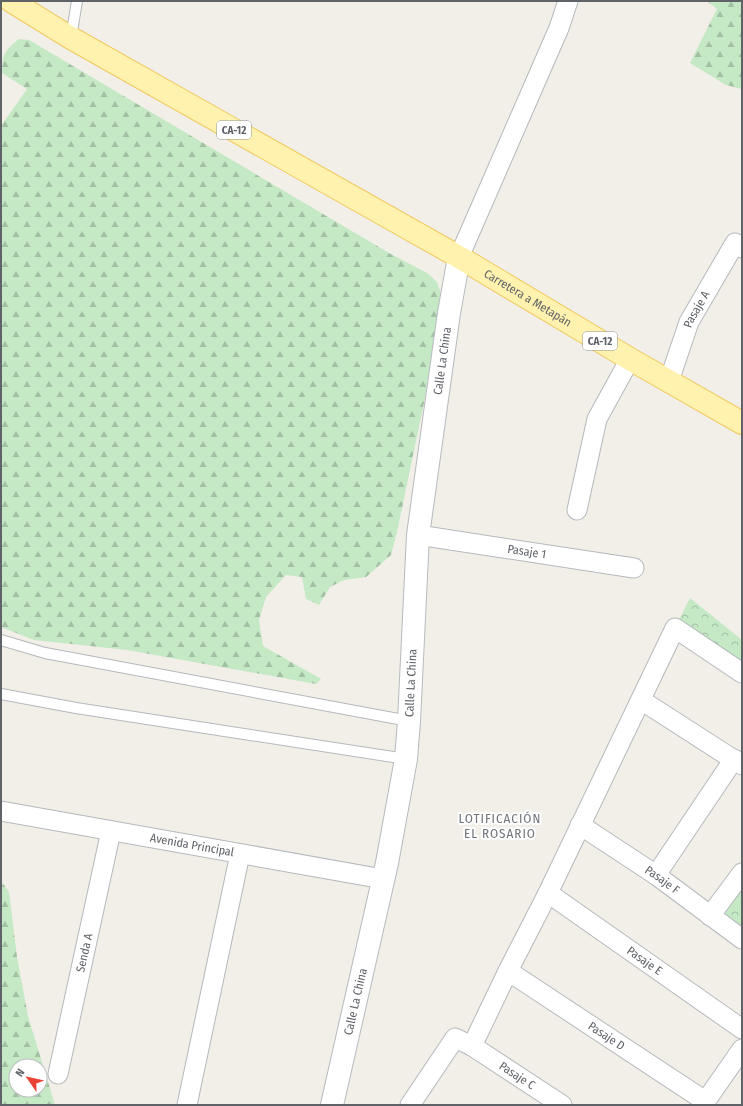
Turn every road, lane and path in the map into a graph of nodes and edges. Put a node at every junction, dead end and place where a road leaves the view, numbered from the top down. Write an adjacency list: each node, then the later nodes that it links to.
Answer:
1 (11, 1): 4 (main road, CA-12)
2 (77, 1): 4 (lane)
3 (568, 1): 6 (street)
4 (71, 38): 6 (main road, CA-12)
5 (739, 246): 8 (street, Pasaje A)
6 (459, 257): 7 (main road, Carretera a Metapán / CA-12); 11 (main road, Calle La China)
7 (630, 359): 8 (main road, Carretera a Metapán / CA-12); 10 (street)
8 (668, 381): 9 (main road, Carretera a Metapán / CA-12)
9 (742, 423)
10 (577, 510)
11 (418, 535): 12 (street, Pasaje 1); 17 (main road, Calle La China)
12 (634, 568)
13 (1, 640): 17 (lane)
14 (742, 673): 16 (street)
15 (1, 694): 18 (lane)
16 (641, 700): 19 (street); 21 (street)
17 (409, 721): 18 (main road, Calle La China)
18 (406, 759): 26 (main road, Calle La China)
19 (738, 762): 25 (street)
20 (1, 811): 22 (street, Avenida Principal)
21 (580, 825): 25 (street, Pasaje F); 27 (street)
22 (111, 831): 23 (street, Avenida Principal); 34 (street, Senda A)
23 (240, 854): 26 (street, Avenida Principal); 37 (street)
24 (742, 873): 28 (street)
25 (656, 875): 28 (street, Pasaje F)
26 (383, 879): 38 (main road, Calle La China)
27 (548, 893): 30 (street); 31 (street, Pasaje E)
28 (710, 916): 29 (street, Pasaje F)
29 (742, 939)
30 (508, 971): 32 (street); 35 (street, Pasaje D)
31 (742, 1029)
32 (472, 1046): 36 (street, Pasaje C); 39 (street, Pasaje C)
33 (742, 1049): 35 (street)
34 (58, 1074)
35 (704, 1103)
36 (412, 1104)
37 (188, 1105)
38 (332, 1105)
39 (562, 1105)

